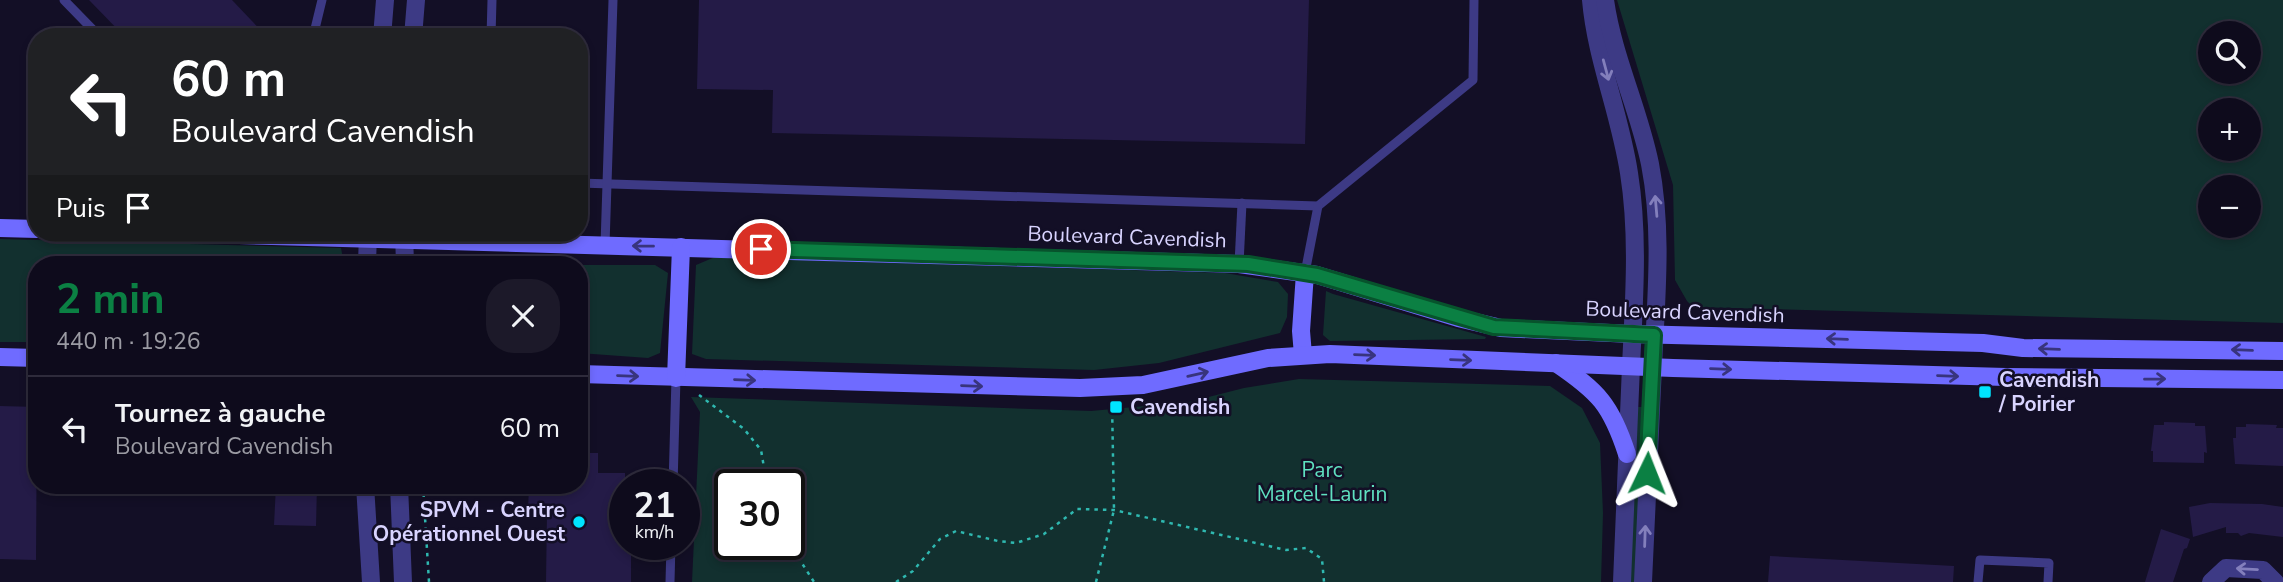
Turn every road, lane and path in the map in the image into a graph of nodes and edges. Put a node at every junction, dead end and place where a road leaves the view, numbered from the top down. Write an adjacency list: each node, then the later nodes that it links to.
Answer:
1 (64, 0): 10 (lane)
2 (322, 0): 11 (lane)
3 (385, 0): 12 (street)
4 (416, 0): 13 (street)
5 (492, 0): 14 (lane)
6 (613, 0): 16 (lane)
7 (1474, 0): 18 (lane)
8 (1591, 0): 26 (street, one-way to 26)
9 (1605, 0): 27 (street, one-way to 9)
10 (91, 28)
11 (315, 28)
12 (383, 28)
13 (414, 28)
14 (491, 28)
15 (588, 183): 16 (lane)
16 (608, 183): 17 (lane); 22 (lane)
17 (1242, 203): 18 (lane); 24 (lane)
18 (1318, 206): 25 (lane)
19 (0, 228): 20 (main road)
20 (28, 229)
21 (538, 242): 22 (main road, Boulevard Cavendish)
22 (605, 245): 23 (main road, Boulevard Cavendish, one-way to 22)
23 (681, 247): 24 (main road, Boulevard Cavendish); 38 (main road)
24 (1239, 264): 25 (main road, Boulevard Cavendish)
25 (1305, 273): 26 (main road, Boulevard Cavendish); 30 (main road)
26 (1632, 334): 27 (main road, Boulevard Cavendish); 34 (street)
27 (1654, 335): 28 (main road, Boulevard Cavendish, one-way to 27); 35 (street)
28 (2007, 346): 29 (main road, Boulevard Cavendish, one-way to 28); 37 (main road)
29 (2283, 351)
30 (1303, 355): 33 (main road, one-way to 33); 38 (main road, one-way to 30)
31 (0, 357): 32 (main road)
32 (28, 358)
33 (1556, 363): 34 (main road); 41 (main road)
34 (1631, 366): 35 (main road); 41 (street)
35 (1653, 366): 37 (main road, one-way to 37); 59 (street, one-way to 35)
36 (588, 374): 38 (main road, one-way to 38)
37 (2006, 377): 39 (main road, one-way to 39)
38 (676, 378): 42 (lane); 43 (path)
39 (2283, 380)
40 (1112, 403): 47 (path)
41 (1627, 454): 58 (street)
42 (673, 469)
43 (764, 469)
44 (366, 494): 50 (street)
45 (399, 494): 51 (street)
46 (424, 494): 52 (path)
47 (1114, 510): 55 (path); 56 (path); 57 (path)
48 (671, 560): 53 (lane)
49 (800, 560): 54 (path)
50 (371, 582)
51 (403, 582)
52 (429, 582)
53 (670, 582)
54 (814, 582)
55 (896, 582)
56 (1096, 582)
57 (1324, 582)
58 (1622, 582)
59 (1643, 582)
60 (1978, 582): 61 (lane)
61 (2048, 582)
62 (2211, 582): 63 (street, one-way to 62)
63 (2275, 582)

